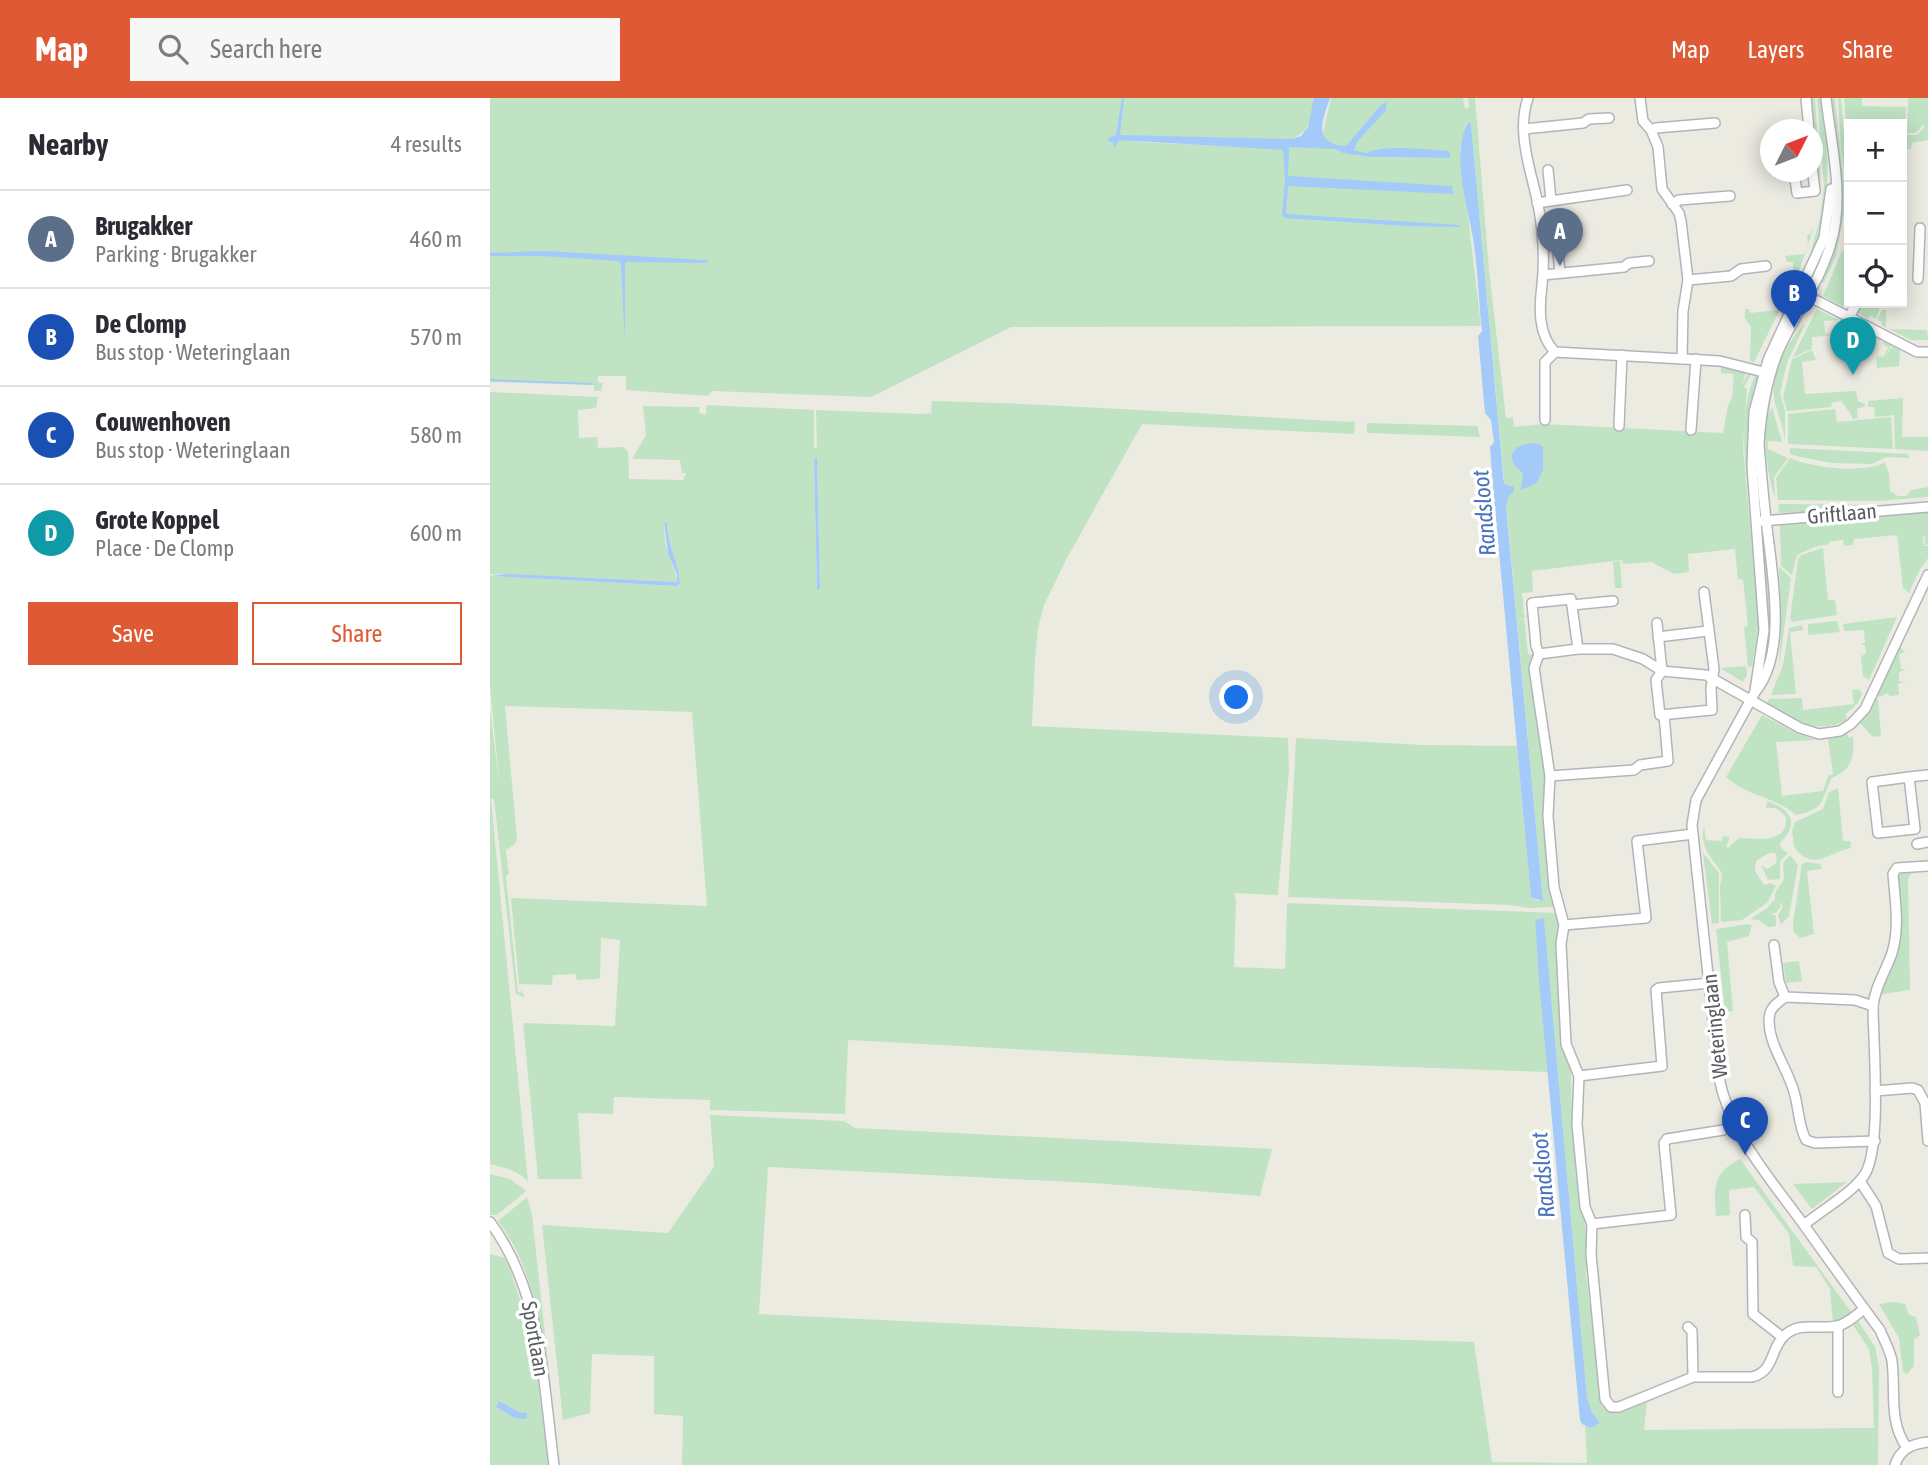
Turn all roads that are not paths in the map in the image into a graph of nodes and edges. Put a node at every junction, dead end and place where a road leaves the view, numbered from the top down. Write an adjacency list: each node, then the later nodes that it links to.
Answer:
1 (1528, 98): 8 (street)
2 (1640, 98): 9 (street)
3 (1806, 98): 6 (street)
4 (1826, 98): 29 (street, Weteringlaan)
5 (1609, 118): 8 (street)
6 (1808, 119)
7 (1714, 123): 9 (street)
8 (1524, 129): 18 (street)
9 (1651, 130): 19 (street)
10 (1548, 170): 17 (street)
11 (1795, 182): 14 (street)
12 (1814, 182): 14 (street)
13 (1627, 190): 17 (street)
14 (1797, 193): 15 (street)
15 (1784, 195)
16 (1730, 196): 19 (street)
17 (1551, 200): 18 (street)
18 (1537, 203): 26 (street)
19 (1672, 204): 28 (street)
20 (1920, 228): 22 (street)
21 (1557, 241): 25 (street)
22 (1924, 249): 27 (street)
23 (1649, 261): 25 (street)
24 (1766, 266): 28 (street)
25 (1560, 274): 26 (street)
26 (1543, 275): 32 (street)
27 (1918, 279)
28 (1688, 280): 35 (street)
29 (1804, 294): 31 (street); 37 (street, Weteringlaan)
30 (1854, 308): 31 (street)
31 (1849, 317): 33 (street)
32 (1555, 352): 34 (street); 38 (street)
33 (1928, 352)
34 (1622, 355): 35 (street); 39 (street)
35 (1682, 359): 36 (street)
36 (1696, 359): 37 (street); 40 (street)
37 (1767, 373): 42 (street, Weteringlaan)
38 (1545, 420)
39 (1619, 426)
40 (1691, 430)
41 (1928, 507): 42 (street, Griftlaan)
42 (1761, 521): 54 (street, Weteringlaan)
43 (1928, 575): 54 (street)
44 (1704, 592): 48 (street)
45 (1613, 601): 46 (street)
46 (1572, 605): 50 (street); 51 (street)
47 (1657, 624): 49 (street)
48 (1707, 632): 49 (street); 53 (street)
49 (1658, 637): 52 (street)
50 (1577, 649): 51 (street); 52 (street)
51 (1539, 654): 57 (street)
52 (1661, 671): 53 (street); 55 (street)
53 (1713, 678): 54 (street); 55 (street)
54 (1753, 696): 59 (street, Weteringlaan)
55 (1664, 715): 57 (street)
56 (1928, 775): 58 (street)
57 (1550, 776): 63 (street)
58 (1909, 777): 58 (street)
59 (1693, 834): 63 (street); 65 (street, Weteringlaan)
60 (1928, 842): 61 (street)
61 (1917, 844)
62 (1928, 866): 67 (street)
63 (1564, 925): 68 (street)
64 (1774, 946): 66 (street)
65 (1710, 983): 68 (street); 71 (street, Weteringlaan)
66 (1785, 997): 67 (street); 72 (street)
67 (1873, 1006): 69 (street)
68 (1578, 1076): 77 (street)
69 (1875, 1091): 70 (street); 72 (street)
70 (1926, 1103): 73 (street)
71 (1734, 1125): 77 (street); 78 (street, Weteringlaan)
72 (1875, 1141): 74 (street)
73 (1928, 1141)
74 (1860, 1181): 78 (street); 79 (street)
75 (1745, 1215): 83 (street)
76 (490, 1222): 88 (street, Sportlaan)
77 (1592, 1224): 84 (street)
78 (1804, 1224): 80 (street, Weteringlaan)
79 (1928, 1258)
80 (1864, 1309): 82 (street); 87 (street, Weteringlaan)
81 (1688, 1326): 84 (street)
82 (1838, 1326): 83 (street); 85 (street)
83 (1782, 1337): 84 (street)
84 (1693, 1377)
85 (1838, 1392)
86 (1928, 1442): 87 (street)
87 (1907, 1448): 89 (street)
88 (554, 1465)
89 (1895, 1465)

